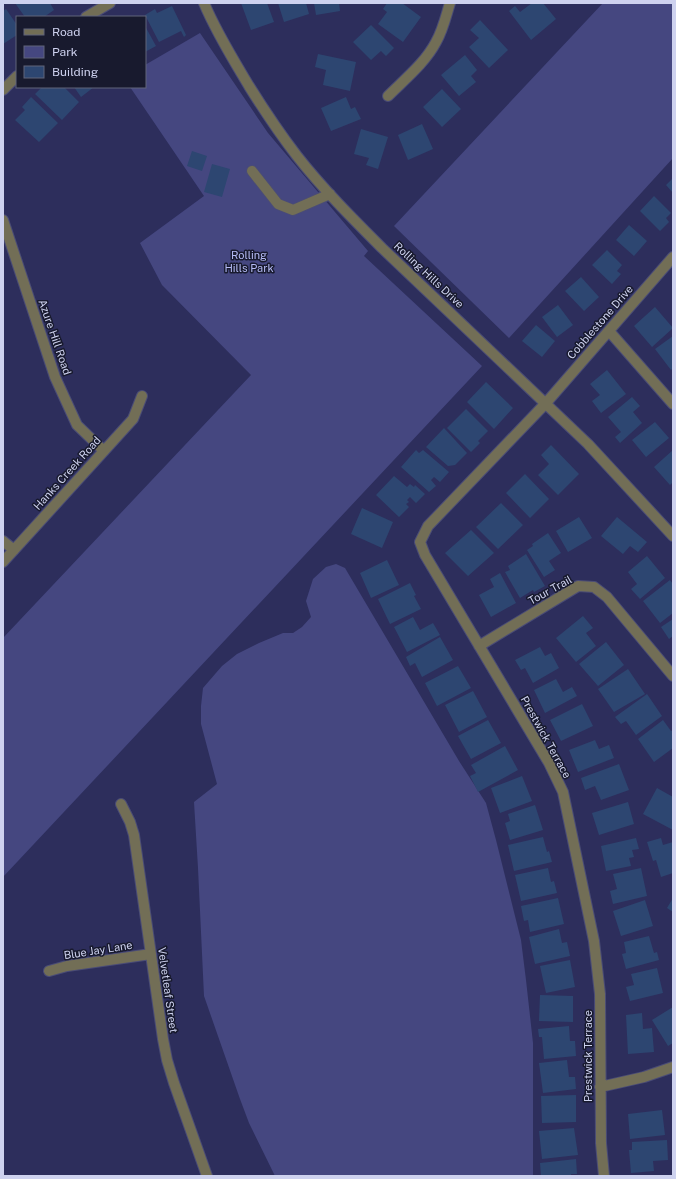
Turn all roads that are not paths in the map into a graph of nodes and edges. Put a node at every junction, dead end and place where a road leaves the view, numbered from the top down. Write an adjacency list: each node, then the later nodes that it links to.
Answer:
1 (110, 3): 4 (street)
2 (204, 3): 9 (street, Rolling Hills Drive)
3 (450, 3): 7 (street)
4 (88, 16)
5 (16, 77): 6 (street)
6 (4, 88)
7 (388, 96)
8 (252, 171): 9 (street)
9 (330, 194): 14 (street, Rolling Hills Drive)
10 (3, 220): 16 (street, Azure Hill Road)
11 (673, 257): 12 (street, Cobblestone Drive)
12 (609, 331): 14 (street, Cobblestone Drive); 15 (street)
13 (142, 396): 16 (street, Hanks Creek Road)
14 (546, 403): 17 (street, Rolling Hills Drive); 21 (street, Prestwick Terrace)
15 (673, 404)
16 (104, 451): 19 (street, Hanks Creek Road)
17 (673, 536)
18 (3, 541): 19 (street)
19 (14, 550): 20 (street, Hanks Creek Road)
20 (3, 562)
21 (479, 646): 22 (street, Tour Trail); 27 (street, Prestwick Terrace)
22 (673, 676)
23 (121, 804): 24 (street, Velvetleaf Street)
24 (151, 954): 25 (street, Blue Jay Lane); 28 (street, Velvetleaf Street)
25 (49, 971)
26 (673, 1067): 27 (street)
27 (600, 1087): 29 (street, Prestwick Terrace)
28 (207, 1176)
29 (604, 1176)

